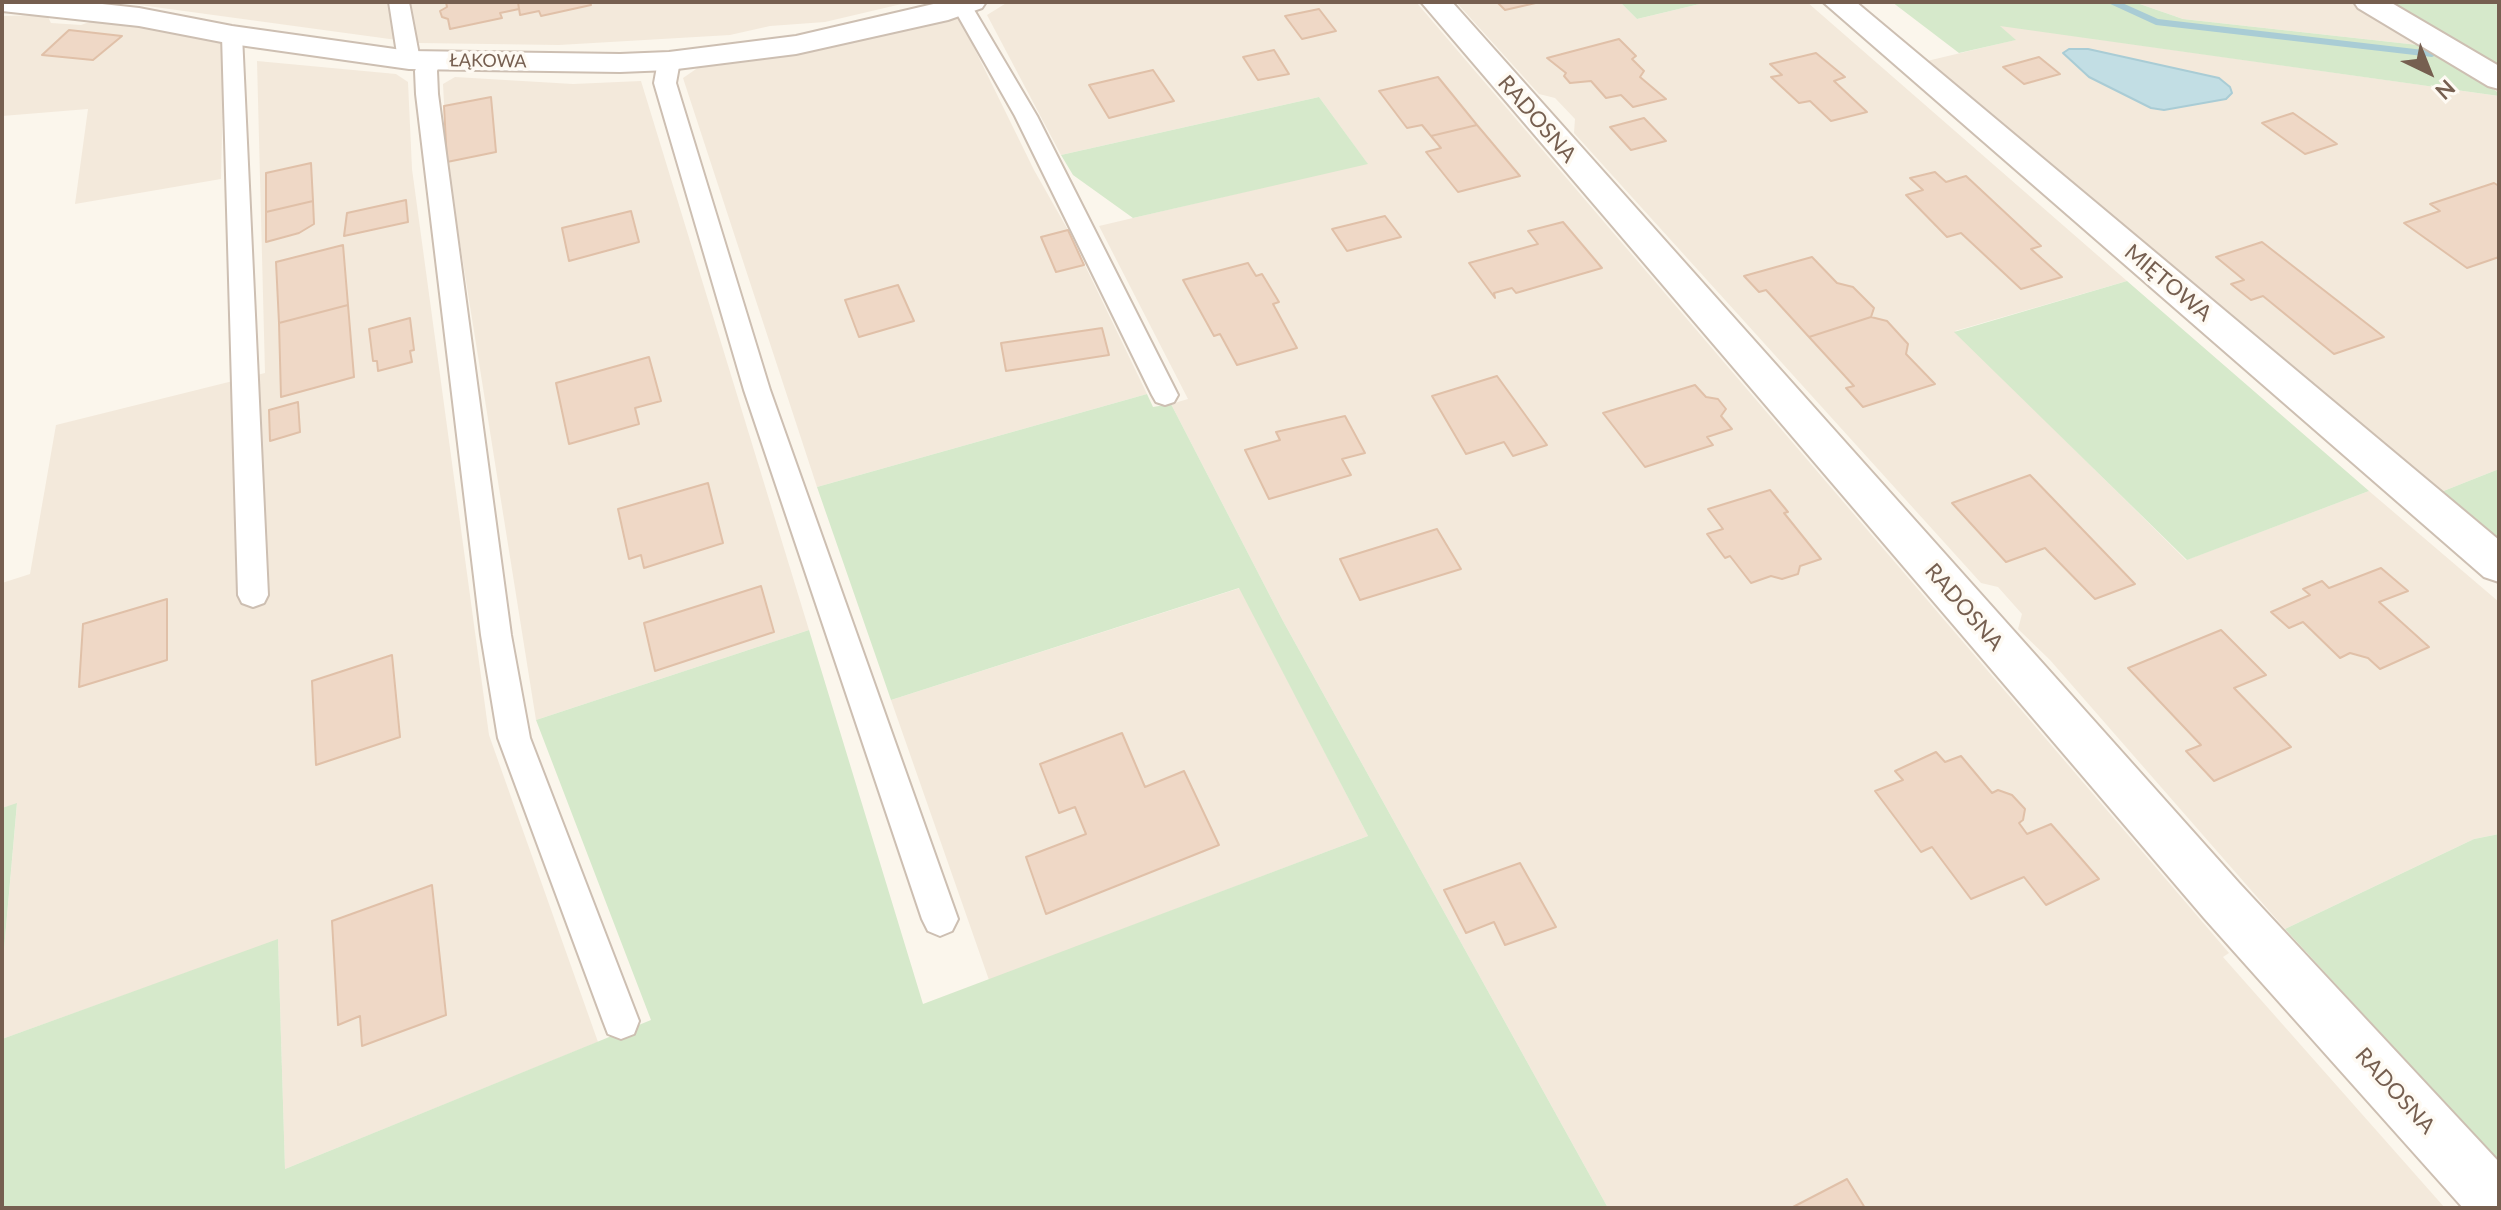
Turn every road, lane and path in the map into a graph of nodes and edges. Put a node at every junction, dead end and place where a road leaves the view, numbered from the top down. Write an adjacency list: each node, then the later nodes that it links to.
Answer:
1 (2, 2): 7 (street, ŁĄKOWA)
2 (399, 2): 8 (lane)
3 (1436, 2): 16 (street, RADOSNA)
4 (1838, 2): 12 (street, MIĘTOWA)
5 (2369, 2): 10 (street)
6 (967, 4): 9 (street, ŁĄKOWA); 11 (lane)
7 (232, 35): 8 (street, ŁĄKOWA); 13 (lane)
8 (420, 60): 9 (street, ŁĄKOWA); 15 (lane)
9 (669, 61): 14 (lane)
10 (2499, 79)
11 (1165, 395)
12 (2499, 565)
13 (253, 595)
14 (940, 919)
15 (621, 1021)
16 (2499, 1205)

